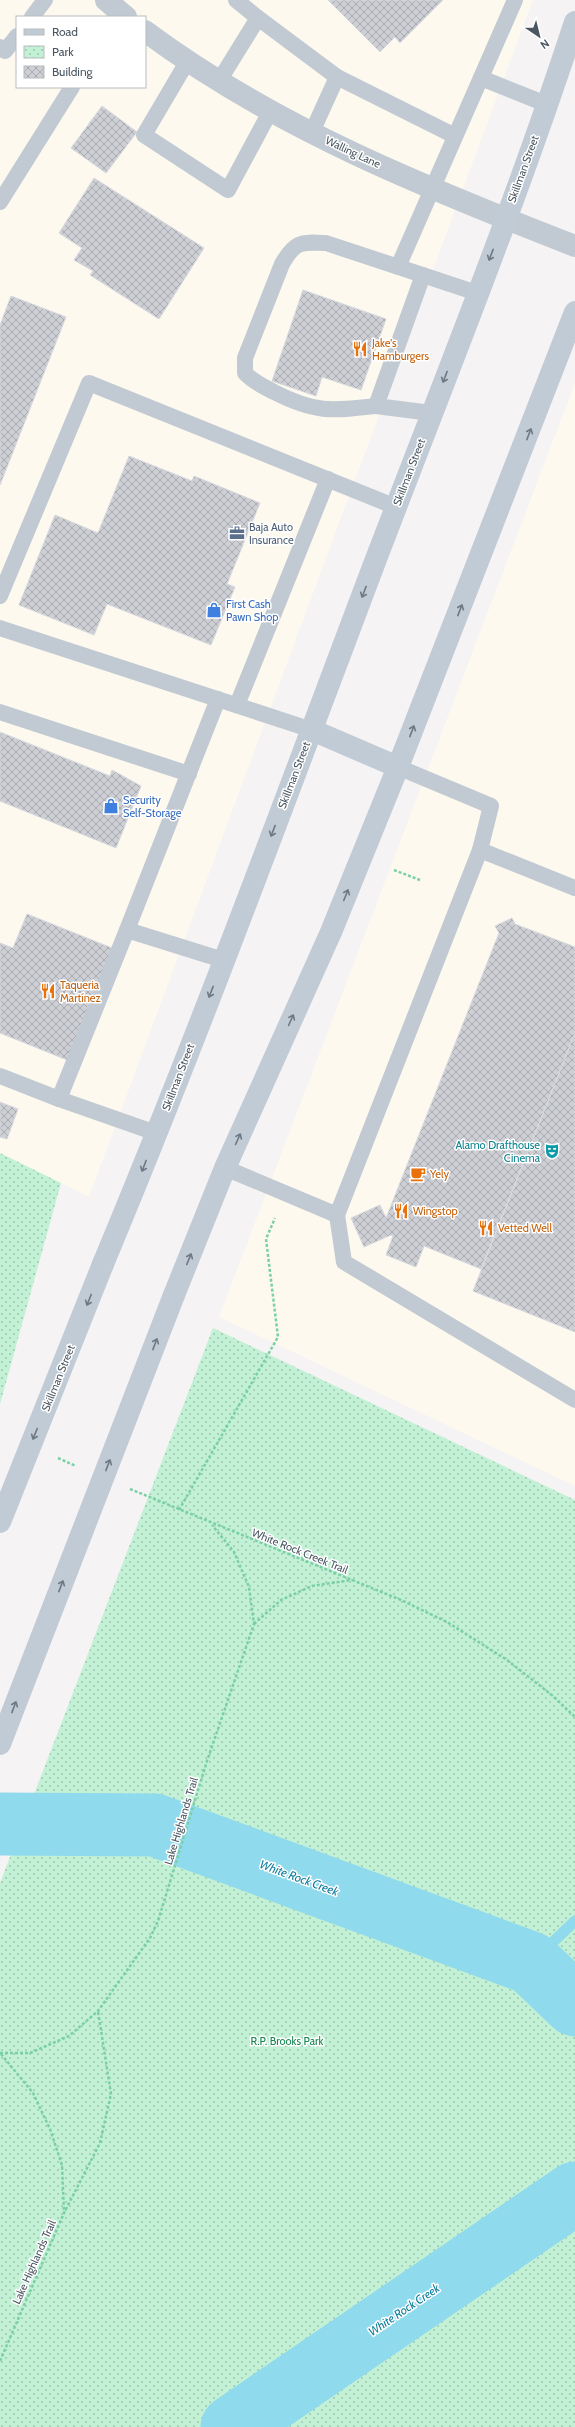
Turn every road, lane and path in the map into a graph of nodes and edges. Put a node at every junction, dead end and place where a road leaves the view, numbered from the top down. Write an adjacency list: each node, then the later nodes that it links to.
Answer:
1 (45, 0): 4 (lane)
2 (236, 0): 5 (lane)
3 (515, 0): 12 (lane)
4 (33, 16)
5 (258, 18): 11 (lane); 13 (lane)
6 (575, 22): 15 (main road, Skillman Street)
7 (146, 32): 10 (street, Walling Lane)
8 (16, 37): 9 (lane)
9 (0, 46)
10 (187, 62): 13 (street, Walling Lane); 16 (lane)
11 (337, 77): 17 (lane); 18 (lane)
12 (481, 78): 15 (lane); 18 (lane)
13 (219, 81): 16 (street, Walling Lane)
14 (71, 88): 20 (lane)
15 (546, 104): 21 (main road, Skillman Street)
16 (271, 110): 17 (street, Walling Lane)
17 (312, 132): 19 (street, Walling Lane)
18 (455, 136): 19 (lane)
19 (431, 189): 21 (street, Walling Lane); 23 (lane)
20 (0, 202)
21 (505, 219): 22 (street, Walling Lane); 25 (main road, Skillman Street, one-way to 25)
22 (575, 246)
23 (398, 267): 24 (lane); 27 (lane)
24 (423, 275): 25 (lane); 27 (lane)
25 (477, 293): 28 (main road, Skillman Street, one-way to 28)
26 (575, 312): 37 (main road, one-way to 26)
27 (376, 406): 28 (lane)
28 (431, 413): 30 (main road, Skillman Street)
29 (328, 479): 30 (lane); 31 (lane); 34 (lane)
30 (396, 507): 36 (main road, Skillman Street, one-way to 36)
31 (0, 596)
32 (0, 628): 33 (lane)
33 (218, 699): 34 (lane); 38 (lane)
34 (237, 705): 36 (lane)
35 (0, 712): 38 (lane)
36 (312, 730): 37 (main road); 44 (main road, Skillman Street, one-way to 44)
37 (398, 768): 39 (lane); 48 (main road, one-way to 37)
38 (189, 774): 43 (lane)
39 (480, 850): 42 (lane); 50 (lane)
40 (394, 870): 41 (path)
41 (420, 880)
42 (575, 888)
43 (127, 930): 44 (lane); 46 (lane)
44 (223, 960): 47 (main road, Skillman Street, one-way to 47)
45 (0, 1076): 46 (lane)
46 (59, 1099): 47 (lane)
47 (156, 1133): 56 (main road, Skillman Street, one-way to 56, bridge)
48 (225, 1168): 49 (lane); 61 (main road, one-way to 48, bridge)
49 (285, 1194): 50 (lane); 55 (path)
50 (337, 1215): 51 (lane)
51 (575, 1400)
52 (50, 1455): 53 (path)
53 (79, 1467)
54 (129, 1488): 55 (path, White Rock Creek Trail)
55 (179, 1510): 57 (path, White Rock Creek Trail)
56 (0, 1522)
57 (211, 1523): 58 (path, White Rock Creek Trail); 59 (path, Lake Highlands Trail)
58 (352, 1580): 59 (path, Lake Highlands Trail); 60 (path, White Rock Creek Trail)
59 (254, 1624): 62 (path, Lake Highlands Trail)
60 (575, 1717)
61 (0, 1744)
62 (98, 2011): 63 (path, Lake Highlands Trail); 64 (path, Lake Highlands Trail)
63 (1, 2054): 64 (path, Lake Highlands Trail)
64 (64, 2213): 65 (path, Lake Highlands Trail)
65 (0, 2361)

